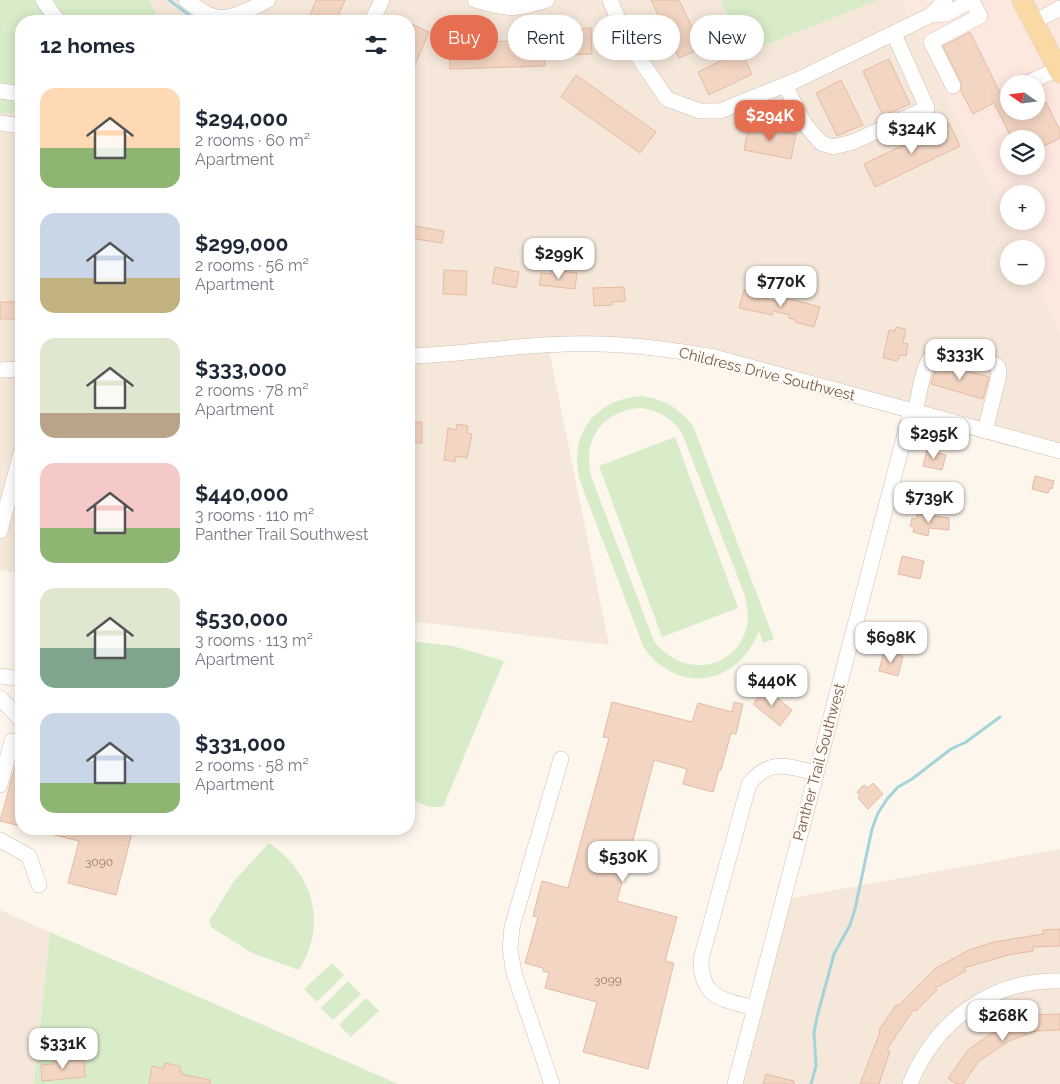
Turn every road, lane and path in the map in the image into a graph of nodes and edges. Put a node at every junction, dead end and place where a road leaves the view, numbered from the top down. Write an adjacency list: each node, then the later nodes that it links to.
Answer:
1 (43, 0): 12 (street)
2 (186, 0): 13 (street)
3 (268, 0): 14 (street)
4 (382, 0): 15 (street)
5 (475, 0): 6 (street)
6 (547, 0)
7 (610, 0): 22 (street)
8 (945, 0): 16 (street)
9 (972, 0): 16 (street); 23 (street)
10 (1022, 0): 17 (main road)
11 (1060, 8): 17 (street)
12 (54, 15)
13 (212, 15)
14 (232, 15)
15 (375, 15)
16 (931, 15): 18 (street)
17 (1034, 22): 19 (main road)
18 (894, 34): 22 (street); 22 (street)
19 (1053, 44): 20 (main road)
20 (1059, 70): 21 (street)
21 (1045, 76)
22 (785, 85)
23 (952, 86)
24 (0, 92): 25 (street)
25 (15, 93)
26 (0, 124): 27 (street)
27 (15, 125)
28 (415, 356): 31 (street, Childress Drive Southwest)
29 (15, 369): 30 (street)
30 (0, 370)
31 (913, 412): 32 (street, Childress Drive Southwest); 32 (street, Panther Trail Southwest); 42 (street, Panther Trail Southwest)
32 (985, 431): 33 (street, Childress Drive Southwest)
33 (1060, 451)
34 (15, 475): 35 (street)
35 (0, 531)
36 (0, 676): 37 (street)
37 (15, 678)
38 (0, 698): 39 (street)
39 (15, 714)
40 (15, 742): 43 (street)
41 (561, 759): 48 (street)
42 (816, 773): 47 (street, Panther Trail Southwest); 47 (street)
43 (0, 785)
44 (0, 840): 45 (street)
45 (39, 885)
46 (1060, 981): 50 (street)
47 (754, 1008): 49 (street, Panther Trail Southwest)
48 (552, 1084)
49 (735, 1084)
50 (910, 1084)

